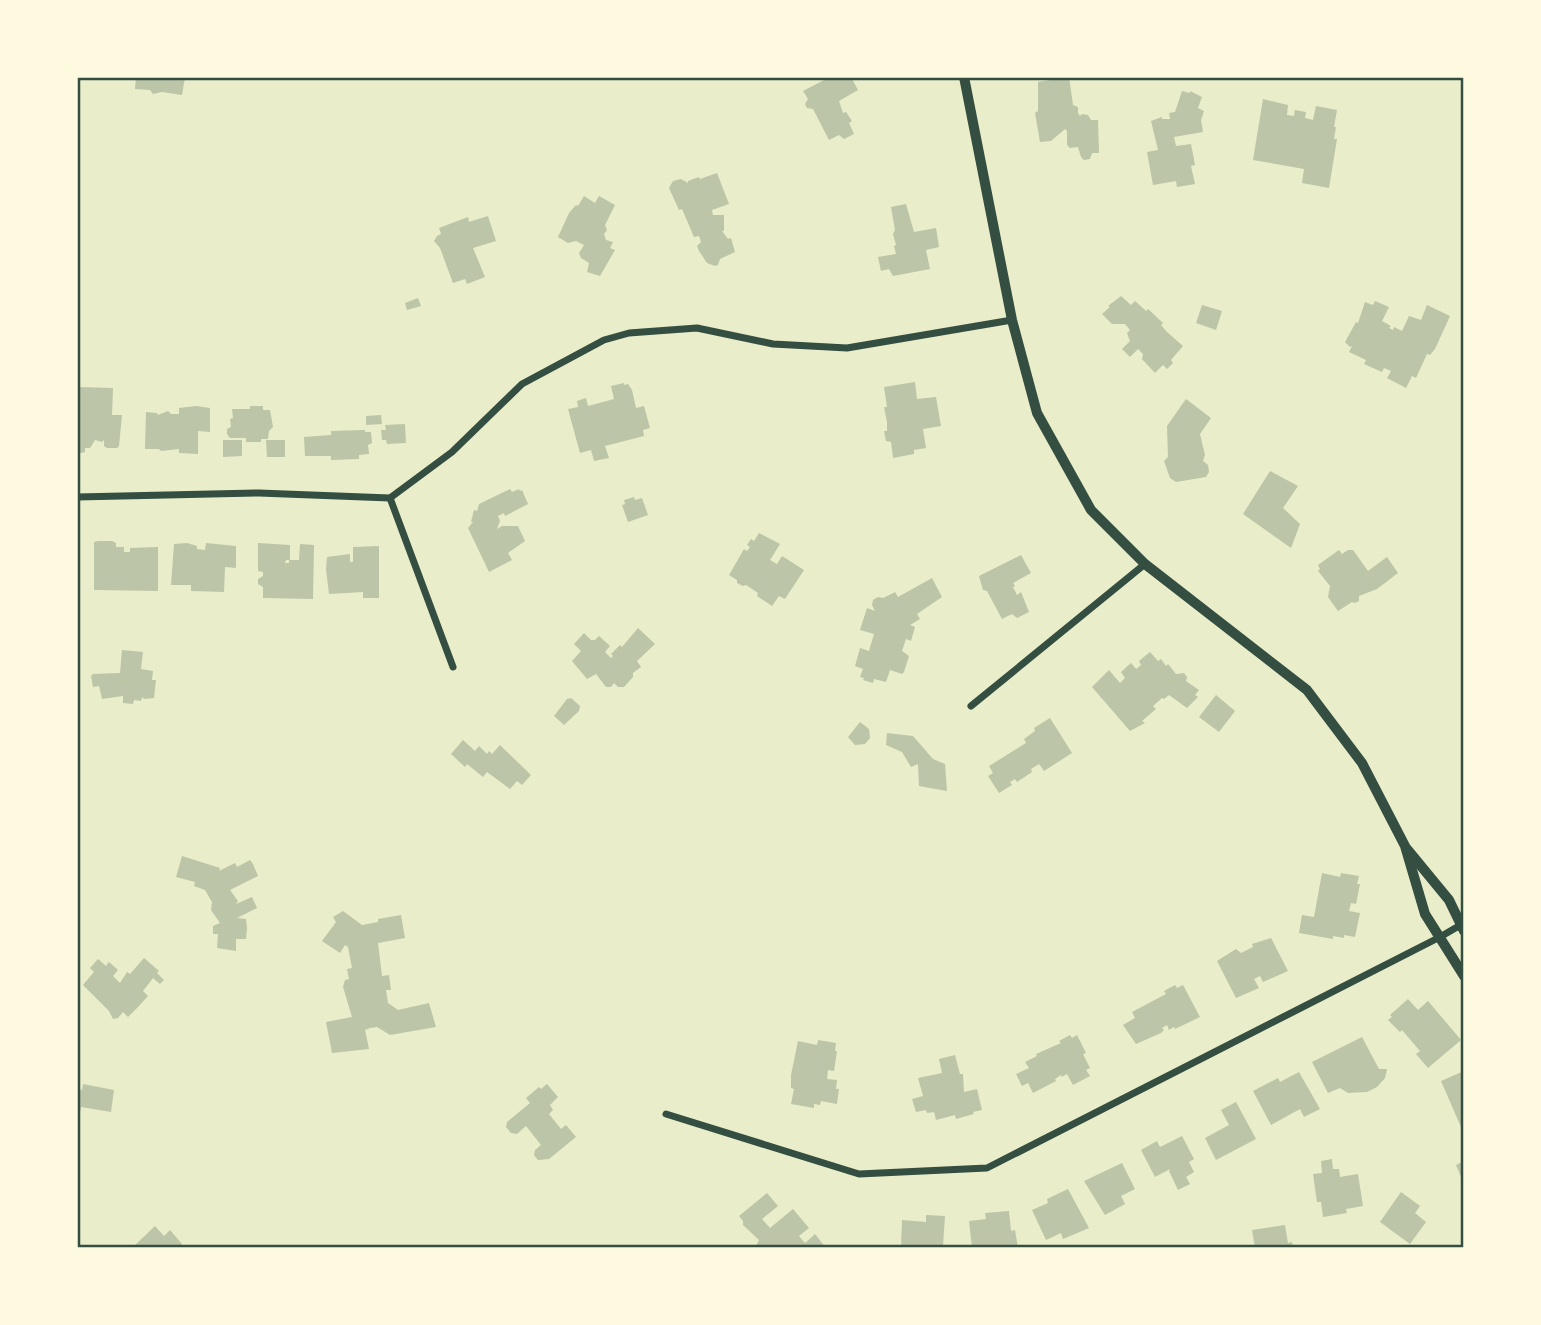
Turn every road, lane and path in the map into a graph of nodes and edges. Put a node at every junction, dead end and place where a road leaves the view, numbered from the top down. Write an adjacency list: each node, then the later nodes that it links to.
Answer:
1 (964, 77): 2 (street)
2 (1012, 320): 4 (street); 5 (street)
3 (77, 497): 4 (street)
4 (390, 498): 6 (street)
5 (1145, 564): 7 (street); 8 (street)
6 (453, 667)
7 (971, 706)
8 (1405, 846): 9 (street); 10 (street)
9 (1463, 926): 10 (street)
10 (1440, 937): 11 (street); 12 (street)
11 (1464, 976)
12 (666, 1114)

